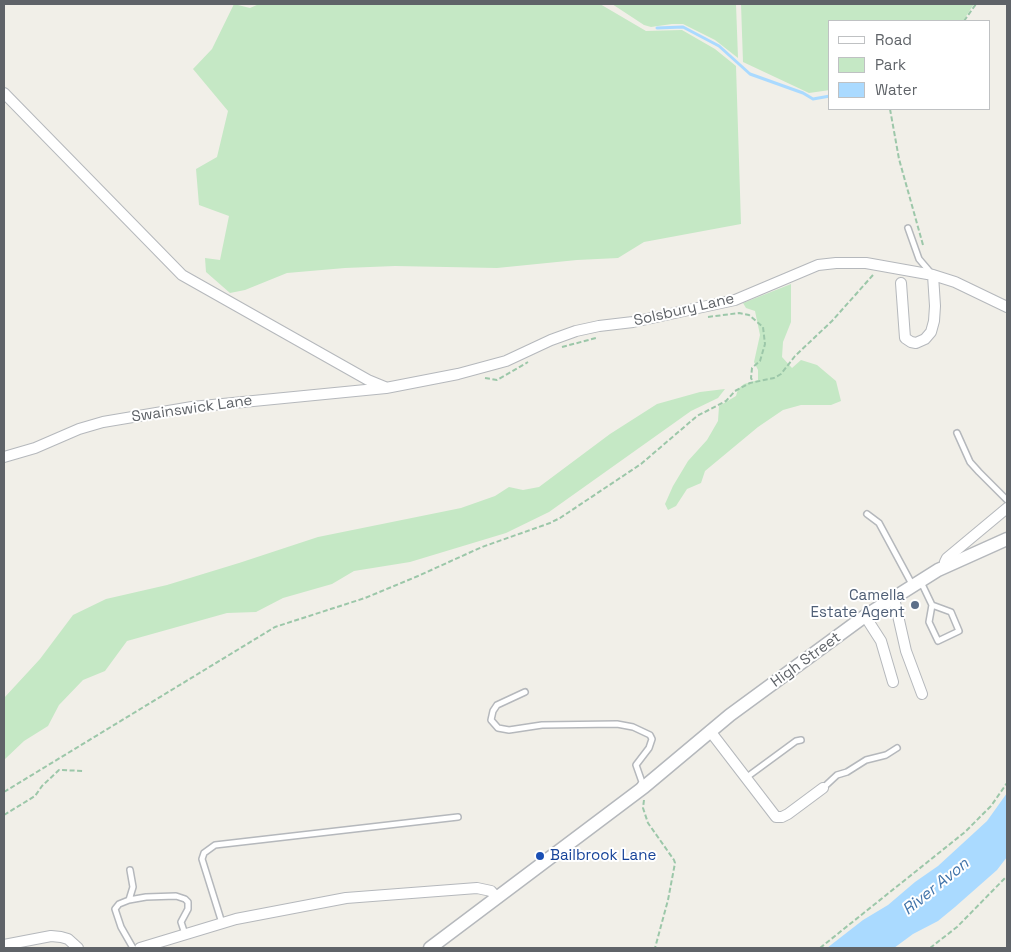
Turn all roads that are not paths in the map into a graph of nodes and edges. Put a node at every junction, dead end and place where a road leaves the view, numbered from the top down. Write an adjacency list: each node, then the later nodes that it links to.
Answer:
1 (4, 93): 6 (street)
2 (908, 228): 3 (lane)
3 (933, 275): 4 (street); 5 (street, Solsbury Lane); 6 (street, Solsbury Lane)
4 (901, 283)
5 (1007, 307)
6 (386, 388): 8 (street, Swainswick Lane)
7 (958, 433): 9 (lane)
8 (4, 457)
9 (1007, 500)
10 (1007, 508): 13 (street)
11 (867, 514): 14 (lane)
12 (1007, 539): 13 (street, High Street)
13 (947, 565): 14 (street, High Street)
14 (917, 584): 15 (street, High Street); 16 (lane)
15 (894, 598): 17 (street, High Street); 20 (street)
16 (932, 605): 16 (lane)
17 (865, 616): 18 (street); 21 (street, High Street)
18 (893, 682)
19 (525, 692): 26 (lane)
20 (922, 694)
21 (710, 731): 24 (street); 26 (street, High Street)
22 (801, 740): 24 (lane)
23 (897, 748): 25 (lane)
24 (747, 777): 25 (street)
25 (823, 788)
26 (641, 794): 29 (street, High Street)
27 (458, 817): 31 (lane)
28 (130, 870): 30 (lane)
29 (498, 898): 31 (street); 37 (street, High Street)
30 (129, 900): 32 (lane); 35 (lane)
31 (222, 923): 32 (street)
32 (185, 934): 36 (street)
33 (4, 945): 34 (street)
34 (78, 948)
35 (133, 948)
36 (140, 948)
37 (430, 948)

